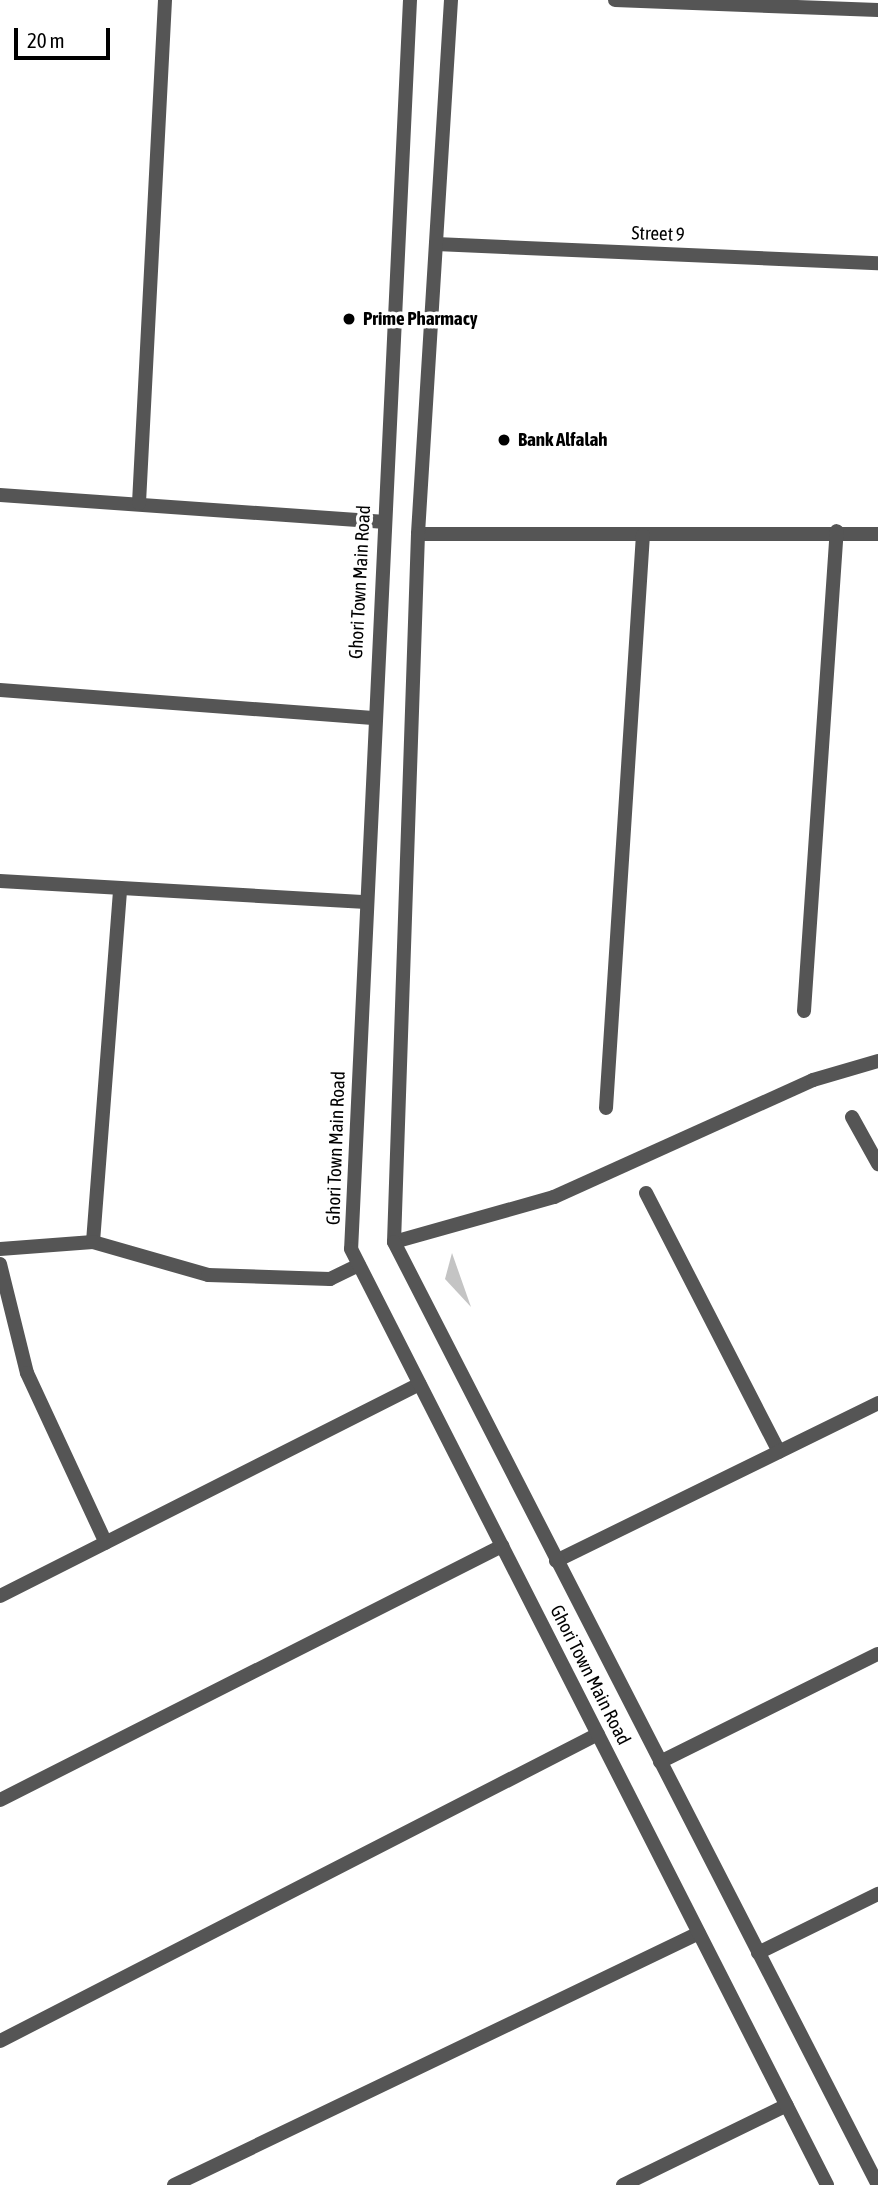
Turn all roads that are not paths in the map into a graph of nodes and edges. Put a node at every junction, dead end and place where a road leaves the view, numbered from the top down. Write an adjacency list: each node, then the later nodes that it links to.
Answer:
1 (165, 0): 9 (street)
2 (410, 0): 10 (street, Ghori Town Main Road)
3 (451, 0): 6 (street)
4 (615, 0): 5 (street)
5 (878, 10)
6 (436, 244): 7 (street, Street 9); 12 (street)
7 (878, 263)
8 (0, 495): 9 (street)
9 (139, 502): 10 (street)
10 (382, 522): 16 (street, Ghori Town Main Road)
11 (837, 531): 13 (street); 14 (street); 20 (street)
12 (418, 534): 14 (street); 27 (street)
13 (878, 534)
14 (643, 535): 22 (street)
15 (0, 690): 16 (street)
16 (373, 718): 19 (street, Ghori Town Main Road)
17 (0, 881): 18 (street)
18 (120, 891): 19 (street); 26 (street)
19 (366, 902): 30 (street, Ghori Town Main Road)
20 (804, 1011)
21 (878, 1060): 27 (street)
22 (606, 1108)
23 (852, 1117): 24 (street)
24 (878, 1164)
25 (646, 1193): 33 (street)
26 (93, 1242): 28 (street); 30 (street)
27 (394, 1242): 36 (street)
28 (0, 1249)
29 (0, 1264): 34 (street)
30 (359, 1265): 31 (street, Ghori Town Main Road)
31 (420, 1384): 34 (street); 35 (street, Ghori Town Main Road)
32 (878, 1403): 33 (street)
33 (779, 1452): 36 (street)
34 (106, 1543): 37 (street)
35 (502, 1546): 39 (street, Ghori Town Main Road); 41 (street)
36 (556, 1560): 40 (street)
37 (0, 1596)
38 (878, 1654): 40 (street)
39 (598, 1734): 43 (street, Ghori Town Main Road); 45 (street)
40 (660, 1762): 44 (street)
41 (0, 1800)
42 (878, 1894): 44 (street)
43 (699, 1933): 46 (street, Ghori Town Main Road); 48 (street)
44 (758, 1953): 47 (street)
45 (0, 2041)
46 (787, 2105): 49 (street); 50 (street, Ghori Town Main Road)
47 (873, 2163): 51 (street)
48 (174, 2185)
49 (623, 2185)
50 (827, 2185)
51 (878, 2185)

